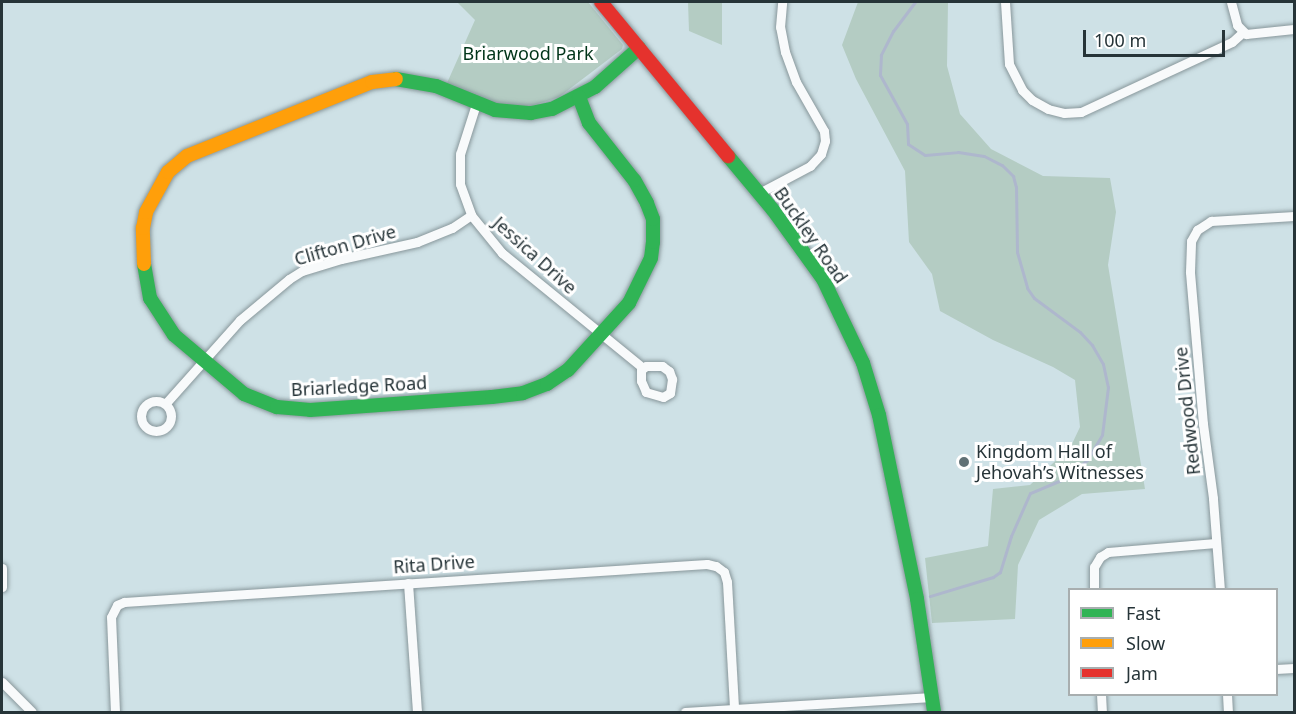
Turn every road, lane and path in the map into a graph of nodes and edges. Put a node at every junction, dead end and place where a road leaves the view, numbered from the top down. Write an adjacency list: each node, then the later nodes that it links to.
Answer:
1 (601, 2): 7 (street, Buckley Road)
2 (782, 2): 10 (street)
3 (1005, 2): 6 (street)
4 (1231, 2): 6 (street)
5 (1294, 29): 6 (street)
6 (1243, 32)
7 (639, 48): 8 (street, Briarledge Road); 10 (street, Buckley Road)
8 (579, 97): 9 (street, Briarledge Road); 13 (street, Briarledge Road)
9 (476, 104): 11 (street, Jessica Drive); 14 (street, Briarledge Road)
10 (759, 193): 28 (street, Buckley Road)
11 (471, 215): 13 (street, Jessica Drive); 14 (street, Clifton Drive)
12 (1294, 216): 17 (street, Redwood Drive)
13 (602, 333): 14 (street, Briarledge Road); 15 (street, Jessica Drive)
14 (205, 361): 16 (street, Clifton Drive)
15 (643, 368)
16 (166, 403)
17 (1216, 543): 21 (street); 22 (street, Redwood Drive)
18 (2, 568): 20 (street)
19 (408, 583): 29 (street, Rita Drive); 31 (street, Rita Drive); 32 (street)
20 (2, 587)
21 (1094, 588)
22 (1220, 588)
23 (1294, 668): 24 (street)
24 (1278, 669)
25 (2, 682): 30 (street)
26 (1101, 696): 35 (street)
27 (1227, 696): 36 (street)
28 (932, 697): 29 (street); 34 (street, Buckley Road)
29 (734, 709): 33 (street)
30 (33, 712)
31 (115, 712)
32 (417, 712)
33 (686, 712)
34 (934, 712)
35 (1102, 712)
36 (1228, 712)

